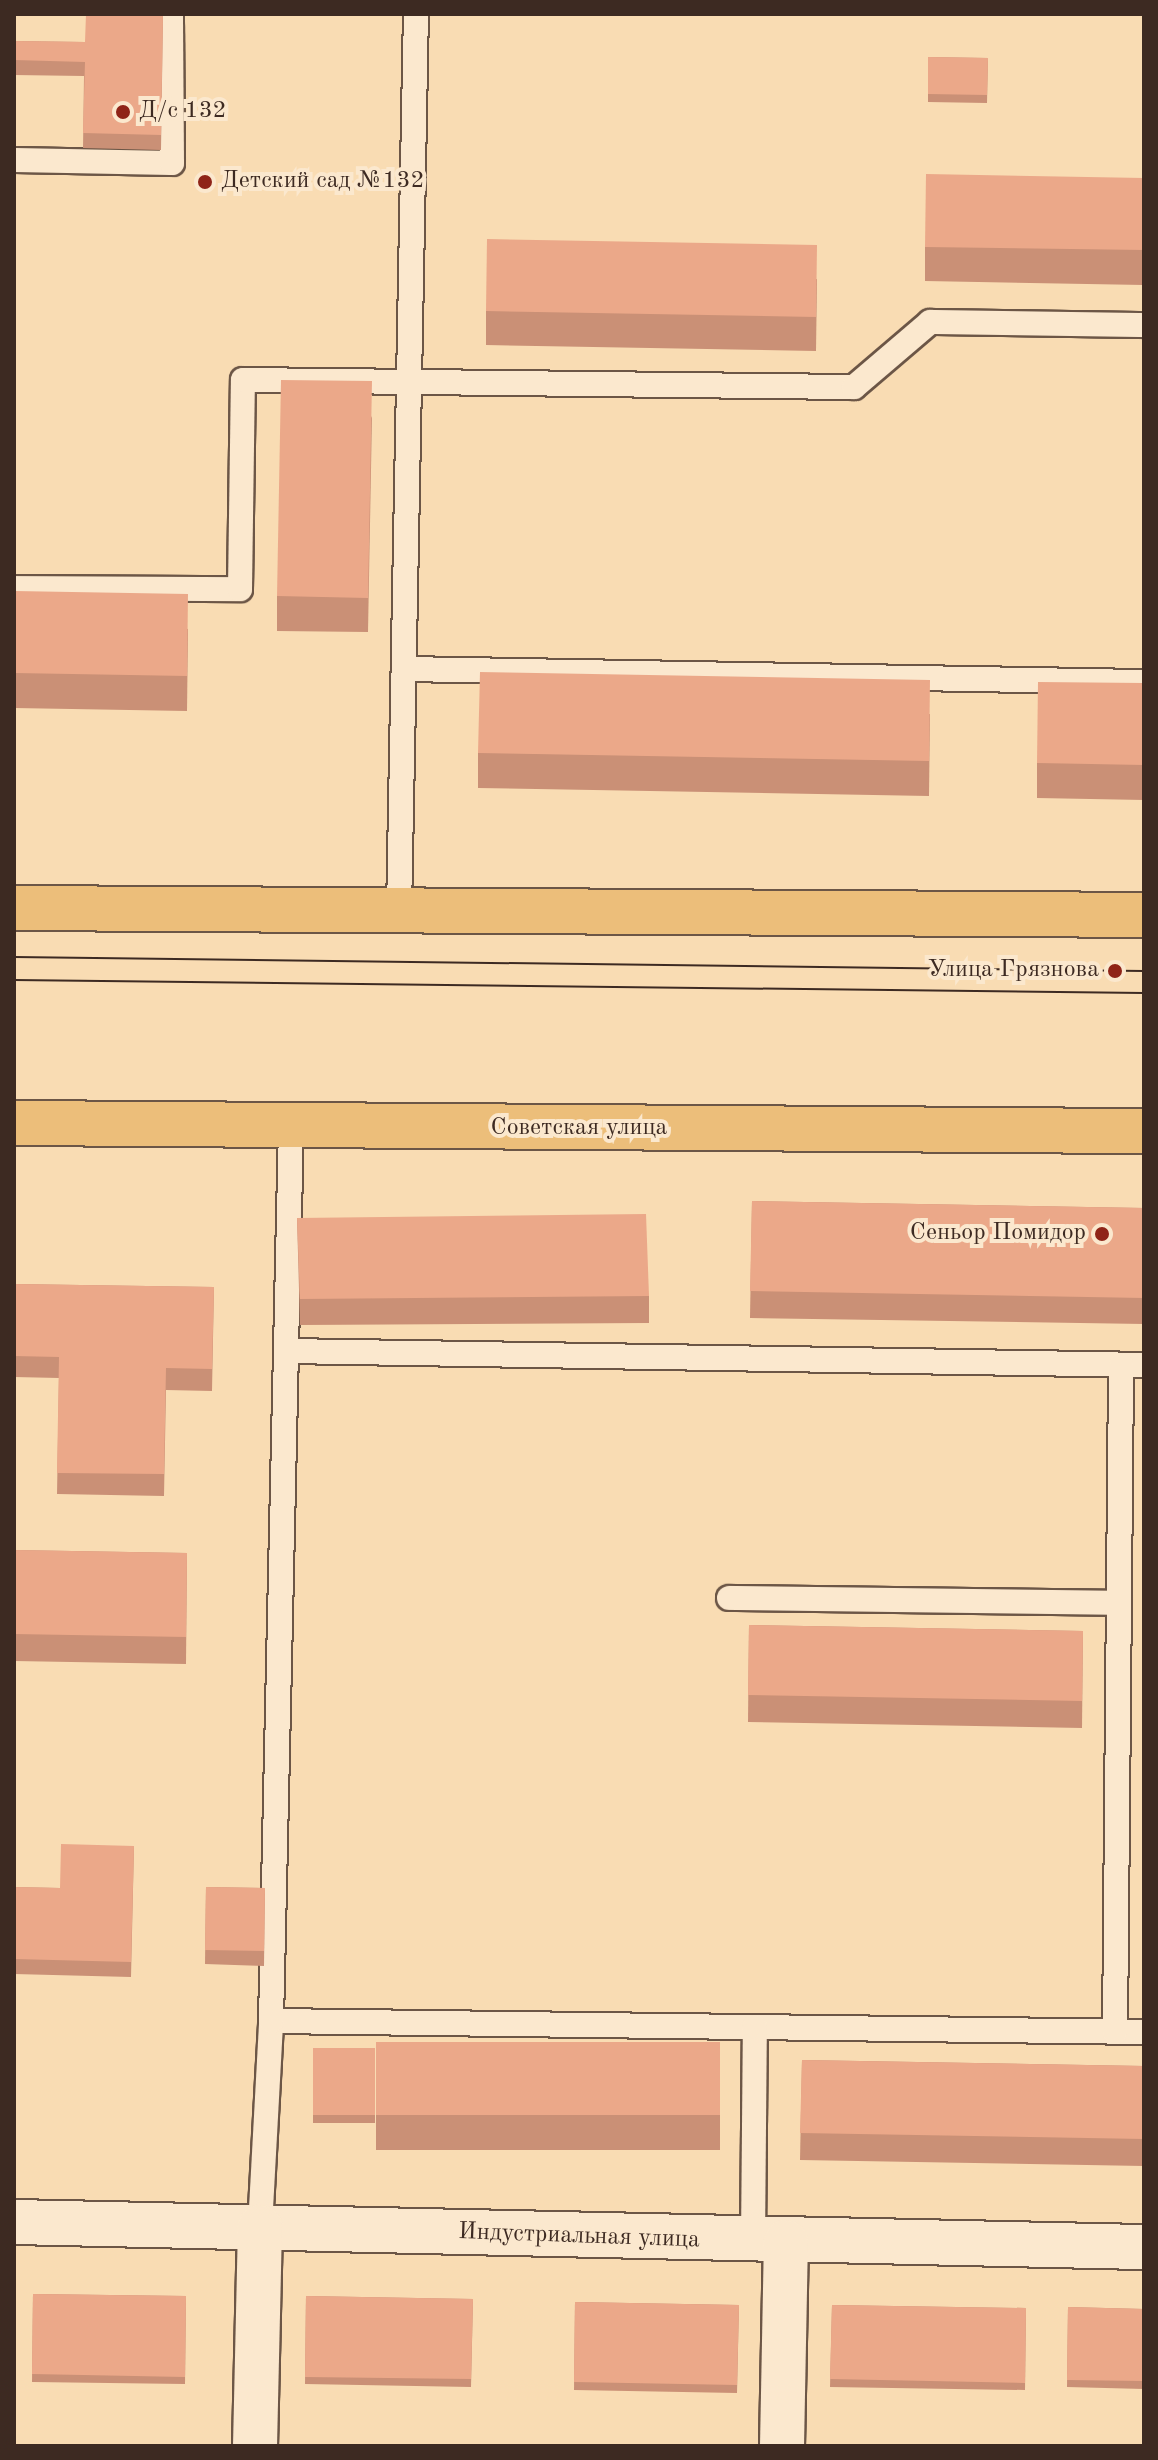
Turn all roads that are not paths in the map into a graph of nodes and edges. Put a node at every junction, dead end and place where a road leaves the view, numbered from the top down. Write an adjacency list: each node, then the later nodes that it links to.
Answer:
1 (171, 14): 3 (lane)
2 (416, 14): 5 (lane)
3 (14, 160)
4 (1144, 325): 5 (lane)
5 (409, 383): 6 (lane); 7 (lane)
6 (14, 588)
7 (404, 669): 8 (lane); 10 (lane)
8 (1144, 682)
9 (14, 908): 10 (main road)
10 (399, 912): 11 (main road)
11 (1144, 915)
12 (14, 1123): 13 (main road, Советская улица)
13 (291, 1128): 14 (main road, Советская улица); 15 (lane)
14 (1144, 1131)
15 (286, 1351): 16 (lane); 19 (lane)
16 (1132, 1365): 18 (lane)
17 (729, 1598): 18 (lane)
18 (1119, 1603): 21 (lane)
19 (271, 2021): 20 (lane); 24 (lane)
20 (755, 2027): 21 (lane); 25 (lane)
21 (1115, 2032): 22 (lane)
22 (1144, 2032)
23 (14, 2222): 24 (street, Индустриальная улица)
24 (260, 2227): 25 (street, Индустриальная улица); 27 (street)
25 (769, 2242): 26 (street, Индустриальная улица); 28 (street)
26 (1144, 2247)
27 (255, 2446)
28 (782, 2446)

